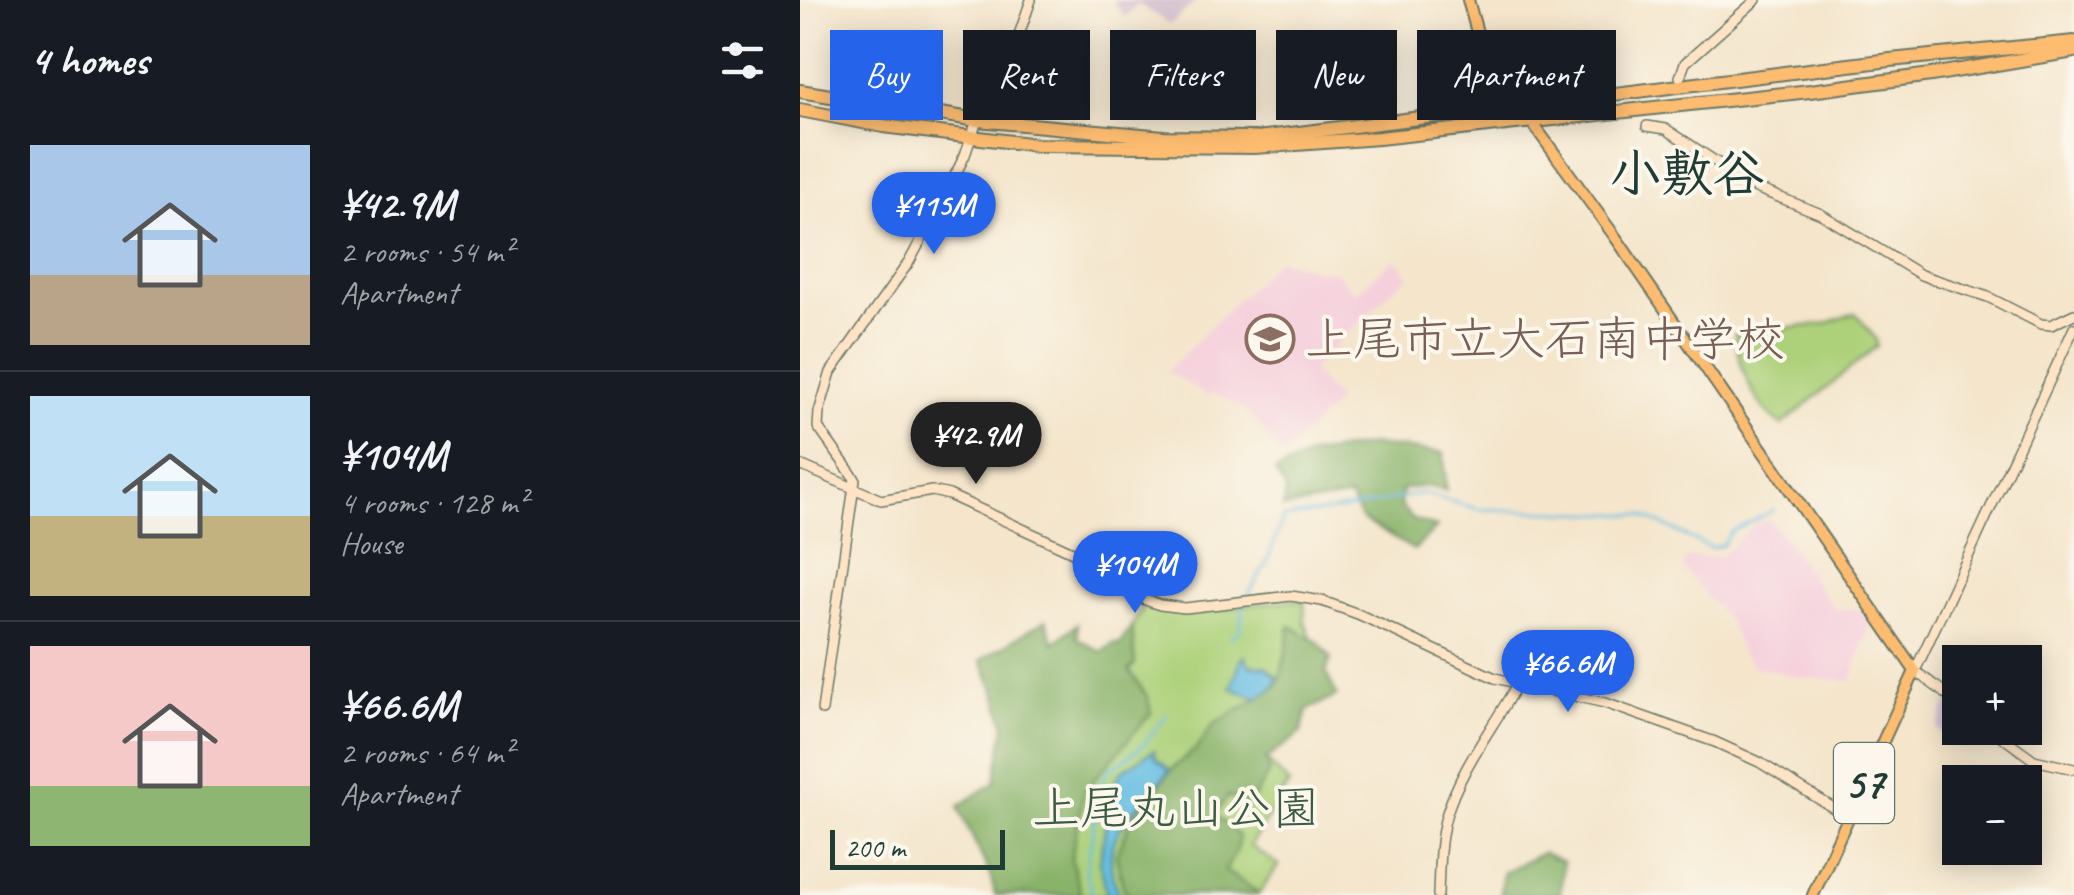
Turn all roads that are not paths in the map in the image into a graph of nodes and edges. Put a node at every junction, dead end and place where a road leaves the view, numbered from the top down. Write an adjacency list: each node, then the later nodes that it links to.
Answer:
1 (1031, 0): 4 (street)
2 (1468, 0): 5 (main road)
3 (1756, 0): 8 (street)
4 (1021, 30)
5 (1475, 30)
6 (2074, 42): 10 (highway)
7 (2074, 52): 15 (highway)
8 (1680, 78)
9 (800, 91): 12 (highway)
10 (1616, 94)
11 (800, 110): 17 (highway)
12 (963, 119)
13 (976, 120): 14 (highway); 17 (street)
14 (1420, 120)
15 (1532, 122): 17 (highway); 22 (main road)
16 (1647, 126): 18 (street)
17 (972, 137): 21 (street)
18 (2074, 314)
19 (2073, 334): 22 (street)
20 (800, 465): 21 (street)
21 (853, 488): 23 (street); 25 (street)
22 (1915, 671): 24 (street); 28 (main road, 57)
23 (1516, 684): 28 (street); 29 (street)
24 (1942, 691)
25 (822, 710)
26 (2013, 745): 27 (street)
27 (2074, 769)
28 (1848, 817): 30 (main road, 57)
29 (1438, 895)
30 (1813, 895)

